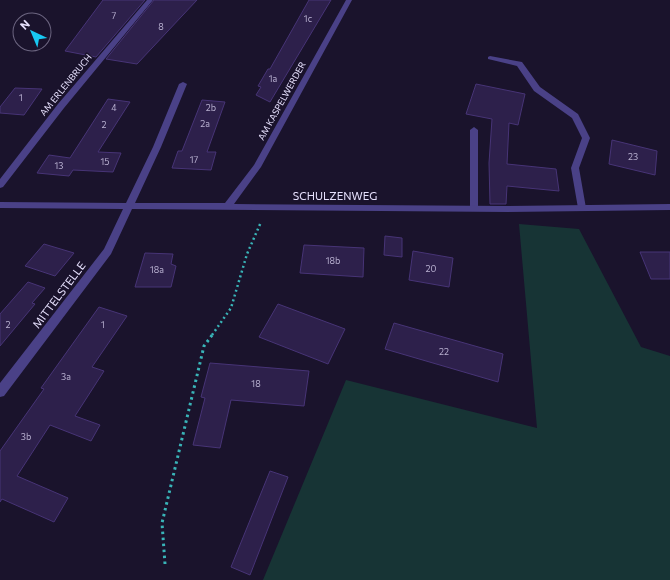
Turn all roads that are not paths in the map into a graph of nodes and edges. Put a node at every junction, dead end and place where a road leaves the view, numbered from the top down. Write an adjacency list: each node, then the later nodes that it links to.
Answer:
1 (150, 0): 6 (street, AM ERLENBRUCH)
2 (349, 0): 10 (street, AM KASPELWERDER)
3 (490, 58): 12 (street)
4 (183, 84): 8 (street)
5 (474, 130): 11 (street)
6 (0, 185)
7 (0, 205): 8 (street, SCHULZENWEG)
8 (128, 207): 10 (street, SCHULZENWEG); 13 (street, MITTELSTELLE)
9 (670, 207): 12 (street, SCHULZENWEG)
10 (226, 208): 11 (street, SCHULZENWEG)
11 (474, 208): 12 (street, SCHULZENWEG)
12 (582, 208)
13 (0, 392)

